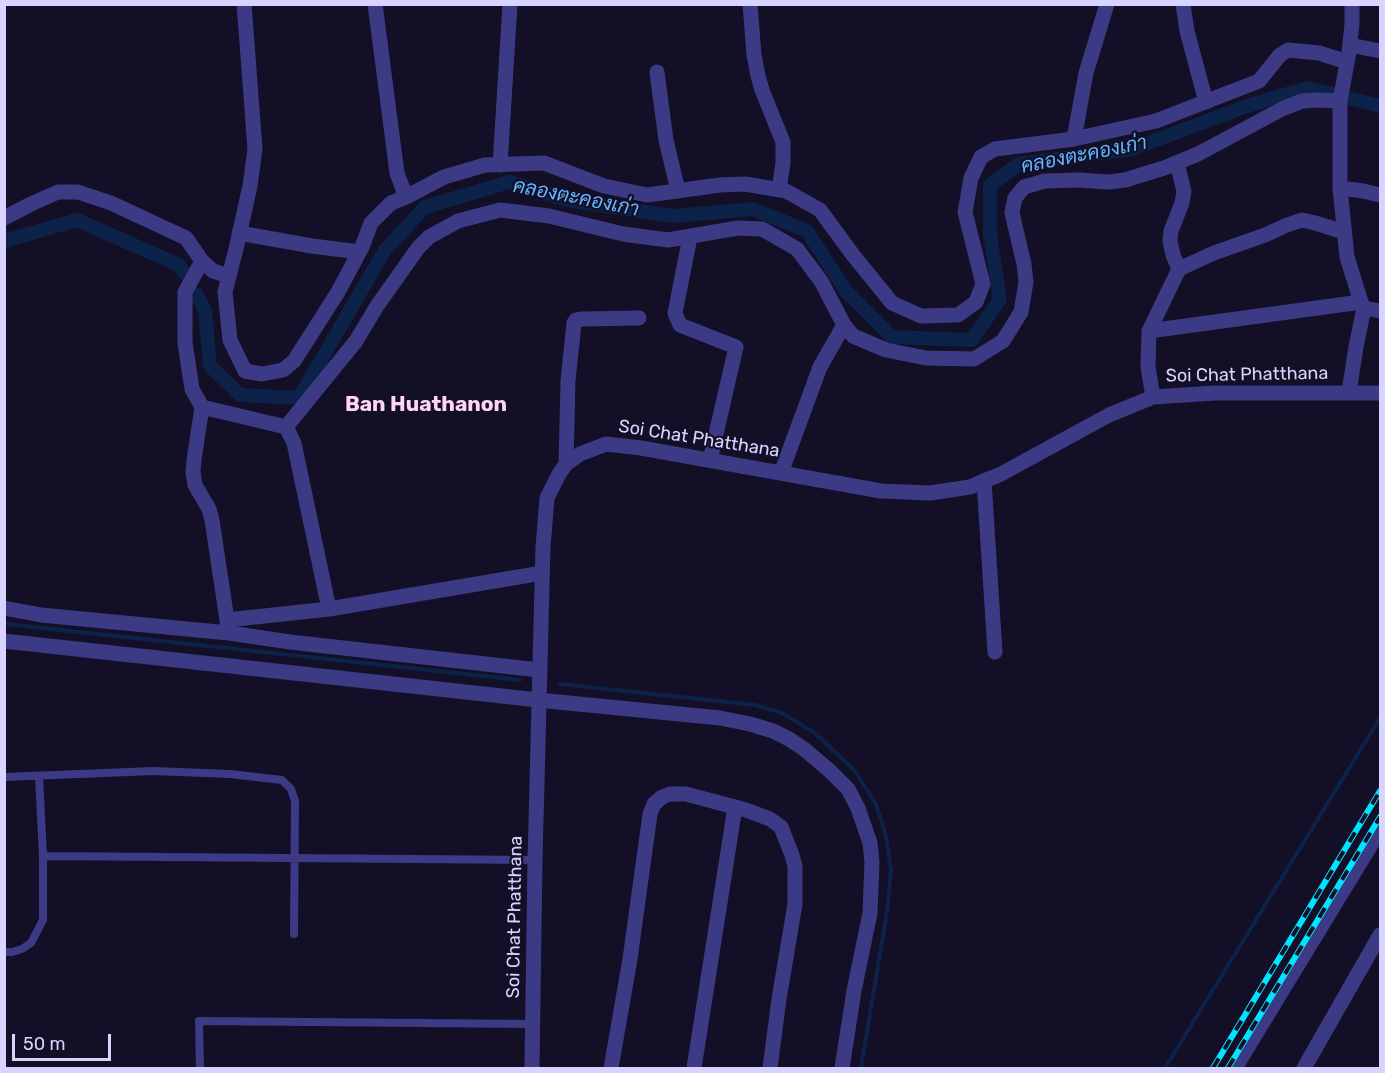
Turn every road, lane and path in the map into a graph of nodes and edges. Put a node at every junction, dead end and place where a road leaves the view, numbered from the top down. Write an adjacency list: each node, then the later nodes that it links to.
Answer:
1 (244, 4): 24 (street)
2 (375, 4): 21 (street)
3 (510, 4): 16 (street)
4 (750, 4): 18 (street)
5 (1107, 4): 14 (street)
6 (1183, 4): 13 (street)
7 (1352, 4): 8 (street)
8 (1350, 45): 9 (street); 10 (street)
9 (1380, 51)
10 (1347, 62): 12 (street); 13 (street)
11 (657, 72): 19 (street)
12 (1342, 94): 15 (street); 17 (street)
13 (1206, 102): 14 (street)
14 (1074, 139): 18 (street)
15 (1178, 163): 28 (street); 33 (street)
16 (500, 165): 19 (street); 21 (street)
17 (1340, 188): 20 (street); 23 (street)
18 (779, 190): 19 (street)
19 (678, 192)
20 (1380, 195)
21 (406, 197): 26 (street)
22 (4, 218): 27 (street)
23 (1344, 232): 28 (street); 30 (street)
24 (239, 233): 26 (street); 29 (street)
25 (690, 237): 33 (street); 39 (street); 40 (street)
26 (359, 252): 29 (street)
27 (202, 261): 29 (street); 38 (street)
28 (1179, 269): 34 (street)
29 (229, 276)
30 (1362, 305): 31 (street); 34 (street); 35 (street)
31 (1380, 311)
32 (639, 318): 41 (street)
33 (844, 325): 42 (street)
34 (1149, 331): 37 (street)
35 (1350, 392): 36 (street, Soi Chat Phatthana); 37 (street, Soi Chat Phatthana)
36 (1380, 393)
37 (1153, 397): 43 (street, Soi Chat Phatthana)
38 (202, 407): 39 (street); 47 (street)
39 (286, 427): 46 (street)
40 (711, 460): 41 (street, Soi Chat Phatthana); 42 (street, Soi Chat Phatthana)
41 (566, 465): 44 (street, Soi Chat Phatthana)
42 (781, 473): 43 (street, Soi Chat Phatthana)
43 (984, 481): 49 (street)
44 (542, 573): 46 (street); 50 (street, Soi Chat Phatthana)
45 (4, 608): 47 (street)
46 (329, 609): 47 (street)
47 (228, 627): 50 (street)
48 (4, 641): 51 (street)
49 (995, 652)
50 (539, 670): 51 (street, Soi Chat Phatthana)
51 (538, 700): 58 (street, Soi Chat Phatthana); 68 (street)
52 (39, 776): 53 (lane); 56 (lane); 57 (lane)
53 (4, 777)
54 (735, 807): 65 (street); 66 (street); 67 (street)
55 (1380, 830): 69 (street)
56 (43, 856): 57 (lane); 61 (lane)
57 (295, 858): 58 (lane); 59 (lane)
58 (535, 860): 62 (street, Soi Chat Phatthana)
59 (294, 934)
60 (1380, 935): 70 (street)
61 (4, 952)
62 (532, 1024): 63 (lane); 64 (street, Soi Chat Phatthana)
63 (200, 1068)
64 (532, 1068)
65 (611, 1068)
66 (694, 1068)
67 (770, 1068)
68 (842, 1068)
69 (1235, 1068)
70 (1304, 1068)

